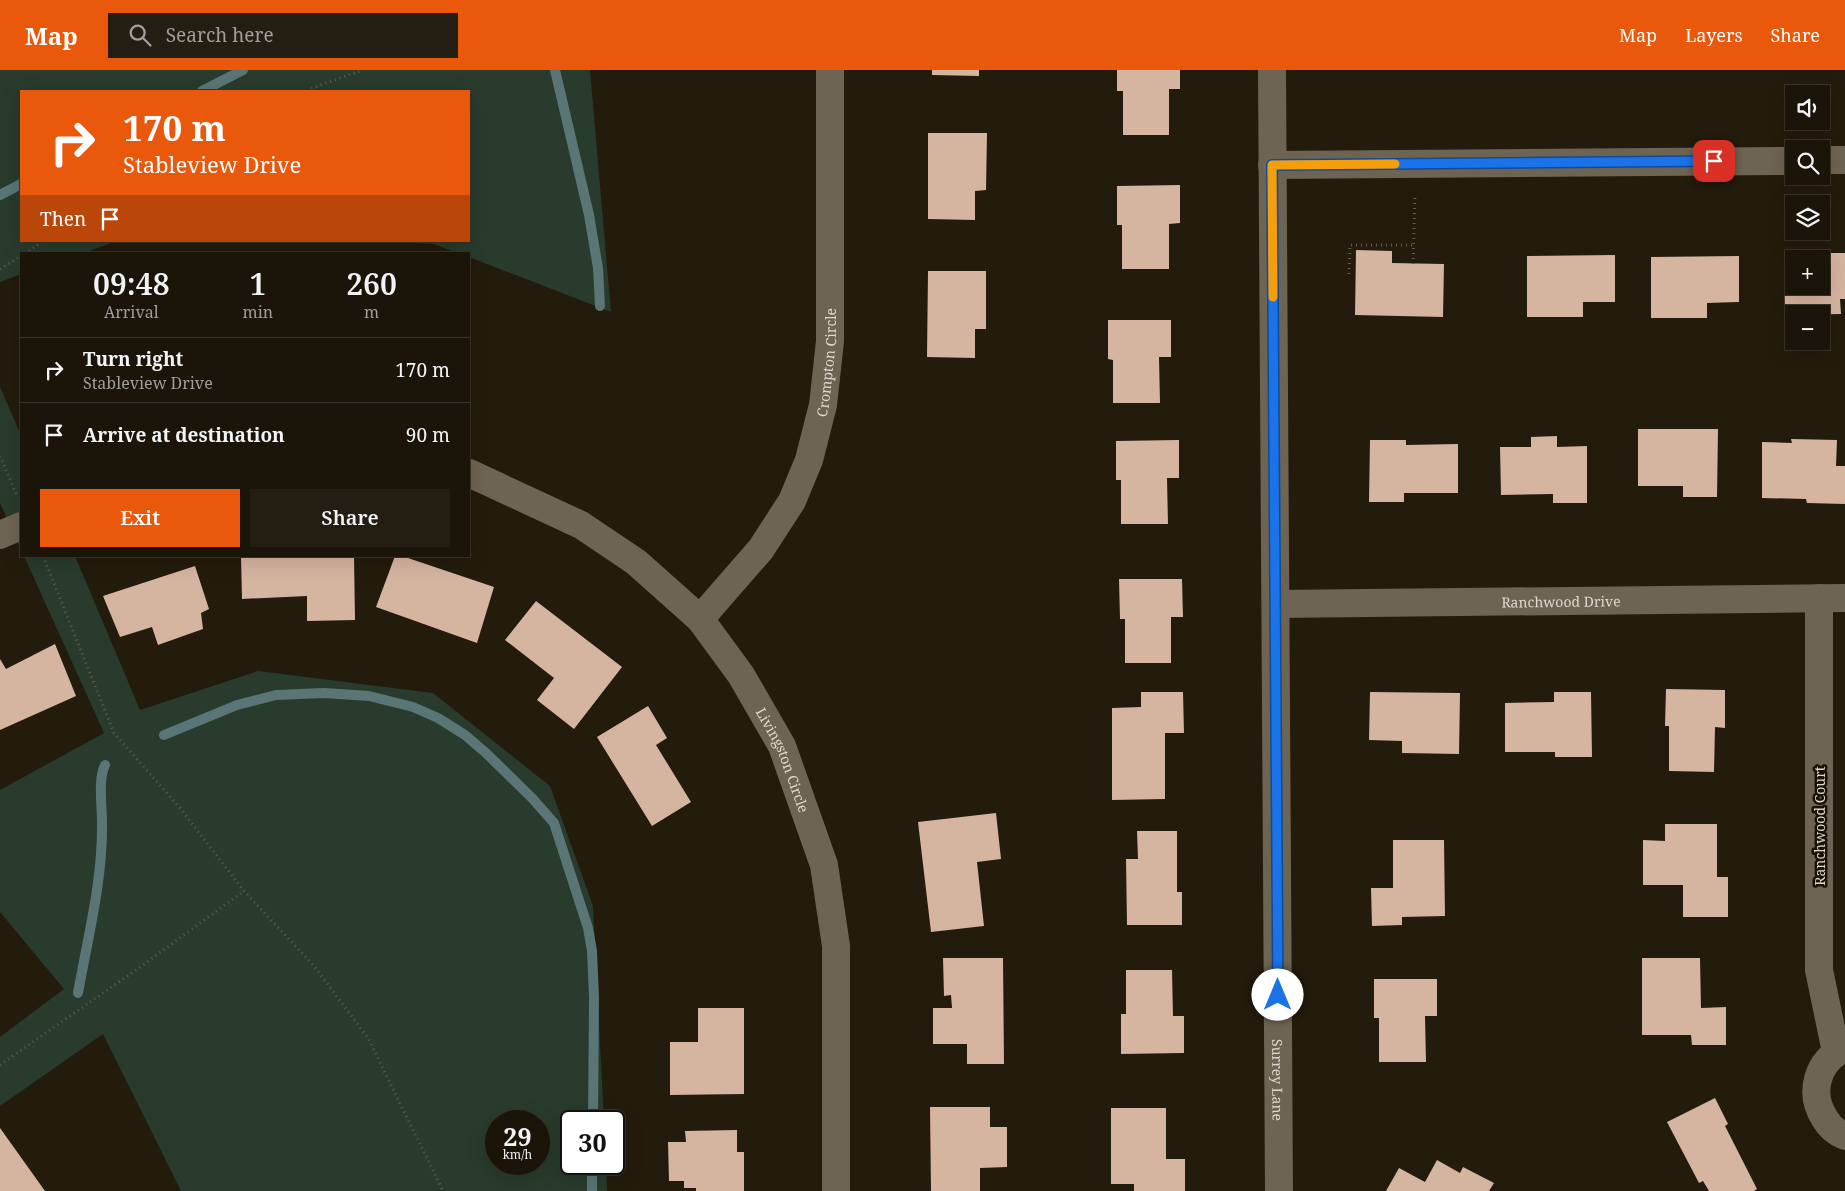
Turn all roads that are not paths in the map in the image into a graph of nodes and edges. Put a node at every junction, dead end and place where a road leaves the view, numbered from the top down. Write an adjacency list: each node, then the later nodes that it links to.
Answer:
1 (830, 70): 12 (street, Crompton Circle)
2 (1272, 70): 6 (street, Surrey Lane)
3 (1830, 160): 4 (street)
4 (1845, 160)
5 (1785, 161): 6 (street)
6 (1272, 165): 11 (street, Surrey Lane)
7 (470, 473): 12 (street, Livingston Circle)
8 (20, 513): 9 (street)
9 (0, 535)
10 (1832, 598): 11 (street, Ranchwood Drive); 13 (street, Ranchwood Court)
11 (1276, 604): 16 (street, Surrey Lane)
12 (700, 619): 15 (street, Livingston Circle)
13 (1840, 1050): 14 (street, Ranchwood Court)
14 (1845, 1136)
15 (836, 1191)
16 (1279, 1191)

